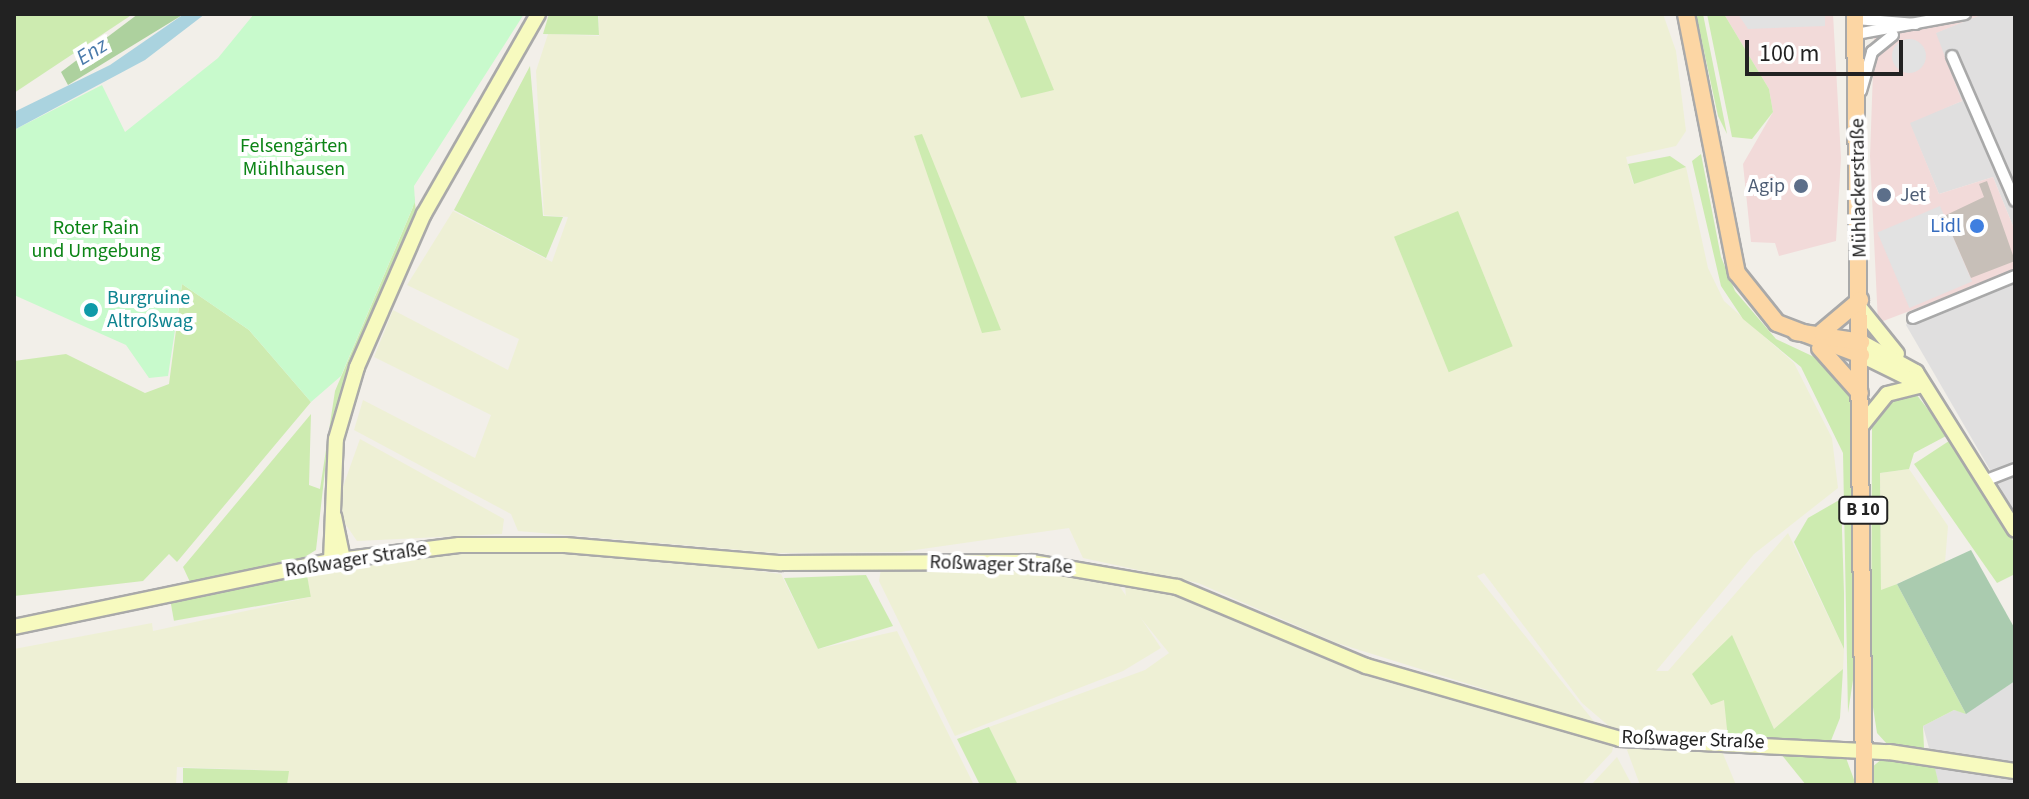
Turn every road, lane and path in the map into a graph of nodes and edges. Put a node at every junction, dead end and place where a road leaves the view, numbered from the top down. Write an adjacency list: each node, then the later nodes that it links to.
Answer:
1 (538, 14): 23 (street)
2 (1686, 14): 14 (main road)
3 (1965, 14): 4 (street)
4 (1946, 16): 6 (street)
5 (1856, 23): 6 (street); 7 (street); 9 (main road, Mühlackerstraße)
6 (1916, 24): 7 (street)
7 (1898, 32): 9 (street)
8 (1952, 56): 10 (street)
9 (1858, 105): 12 (main road, Mühlackerstraße)
10 (2015, 201)
11 (2015, 276): 13 (street)
12 (1860, 304): 14 (main road); 15 (main road, Mühlackerstraße); 16 (street)
13 (1913, 318)
14 (1818, 337): 15 (main road); 18 (main road)
15 (1861, 348): 16 (street); 17 (street); 18 (main road, B 10)
16 (1899, 358): 17 (street)
17 (1923, 385): 19 (street); 21 (street)
18 (1862, 396): 19 (main road, B 10)
19 (1862, 425): 25 (main road, B 10)
20 (2015, 469): 21 (street)
21 (1984, 481): 22 (street)
22 (2015, 530)
23 (337, 560): 24 (street, Roßwager Straße); 25 (street, Roßwager Straße)
24 (14, 627)
25 (1864, 751): 26 (street, Roßwager Straße); 27 (main road, B 10)
26 (2015, 771)
27 (1864, 785)

